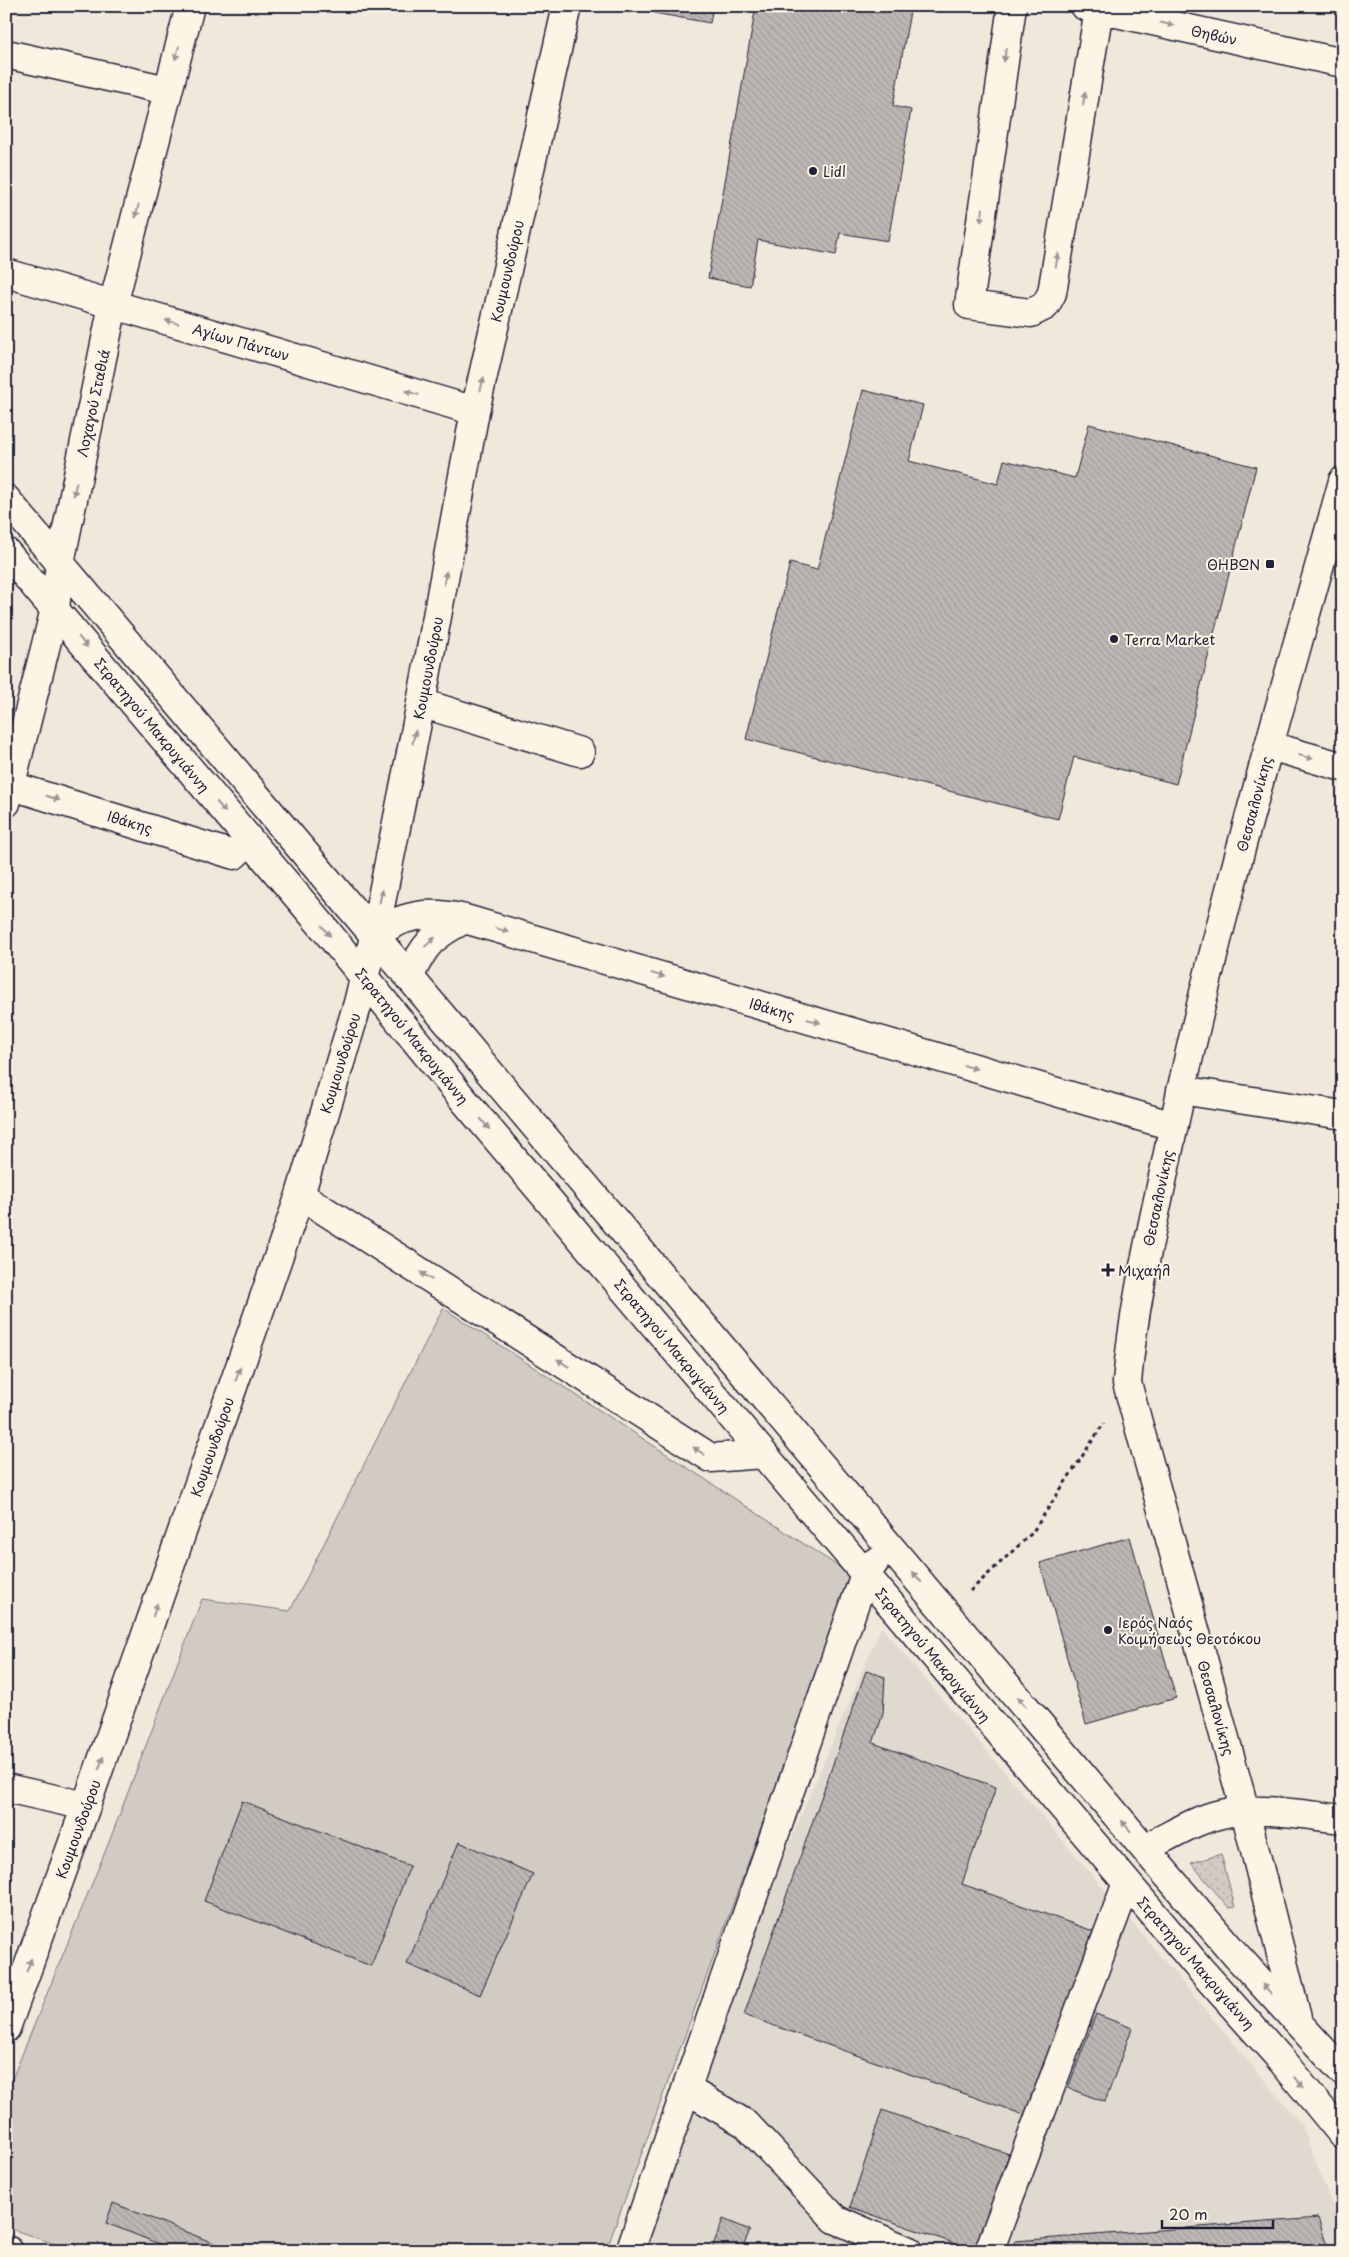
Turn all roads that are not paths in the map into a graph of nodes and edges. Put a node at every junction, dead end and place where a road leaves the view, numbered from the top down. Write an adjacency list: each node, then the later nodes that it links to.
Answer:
1 (190, 6): 7 (street, Λοχαγού Σταθιά, one-way to 7)
2 (567, 6): 10 (street, Κουμουνδούρου, one-way to 2)
3 (1012, 6): 4 (street, one-way to 4)
4 (1092, 8): 6 (street, Θηβών, one-way to 6)
5 (6, 54): 7 (street)
6 (1343, 63)
7 (167, 90): 9 (street, Λοχαγού Σταθιά, one-way to 9)
8 (6, 273): 9 (street, Αγίων Πάντων)
9 (113, 305): 10 (street, Αγίων Πάντων, one-way to 9); 14 (street, Λοχαγού Σταθιά, one-way to 14)
10 (476, 411): 16 (street, Κουμουνδούρου, one-way to 10)
11 (1343, 481): 17 (street, Θεσσαλονίκης)
12 (6, 499): 14 (street)
13 (6, 552): 15 (street, Στρατηγού Μακρυγιάννη)
14 (60, 563): 15 (street, Λοχαγού Σταθιά); 23 (street)
15 (55, 609): 20 (street, Λοχαγού Σταθιά); 21 (street, Στρατηγού Μακρυγιάννη, one-way to 21)
16 (421, 703): 18 (street); 23 (street, Κουμουνδούρου, one-way to 16)
17 (1270, 746): 19 (street, one-way to 19); 26 (street, Θεσσαλονίκης)
18 (580, 752)
19 (1343, 767)
20 (8, 790): 21 (street, Ιθάκης, one-way to 21)
21 (249, 841): 24 (street, Στρατηγού Μακρυγιάννη, one-way to 24)
22 (465, 919): 23 (street, Ιθάκης); 25 (street, one-way to 22); 28 (street, Ιθάκης, one-way to 28)
23 (374, 937): 24 (street, Κουμουνδούρου); 25 (street)
24 (364, 978): 29 (street, Κουμουνδούρου); 30 (street, Στρατηγού Μακρυγιάννη, one-way to 30)
25 (409, 978): 31 (street)
26 (1181, 1090): 27 (street); 28 (street, Θεσσαλονίκης)
27 (1343, 1114)
28 (1173, 1126): 35 (street, Θεσσαλονίκης)
29 (300, 1195): 30 (street, one-way to 29); 34 (street, Κουμουνδούρου, one-way to 29)
30 (763, 1454): 32 (street, Στρατηγού Μακρυγιάννη)
31 (890, 1544): 32 (street); 38 (street, one-way to 31)
32 (865, 1574): 40 (street, Στρατηγού Μακρυγιάννη); 45 (street)
33 (6, 1788): 34 (street)
34 (86, 1806): 42 (street, Κουμουνδούρου, one-way to 34)
35 (1245, 1811): 36 (street); 38 (street); 39 (street, Θεσσαλονίκης)
36 (1294, 1814): 37 (street); 39 (street)
37 (1343, 1820)
38 (1144, 1848): 41 (street, one-way to 38)
39 (1258, 1860): 41 (street, Θεσσαλονίκης)
40 (1127, 1883): 43 (street, Στρατηγού Μακρυγιάννη); 51 (street)
41 (1299, 2026): 43 (street); 44 (street)
42 (6, 2028)
43 (1277, 2055): 46 (street, Στρατηγού Μακρυγιάννη, one-way to 46)
44 (1343, 2072)
45 (686, 2089): 49 (street); 50 (street)
46 (1320, 2109): 47 (street, Στρατηγού Μακρυγιάννη); 48 (street)
47 (1343, 2135)
48 (1343, 2156)
49 (630, 2251)
50 (909, 2251)
51 (989, 2251)

